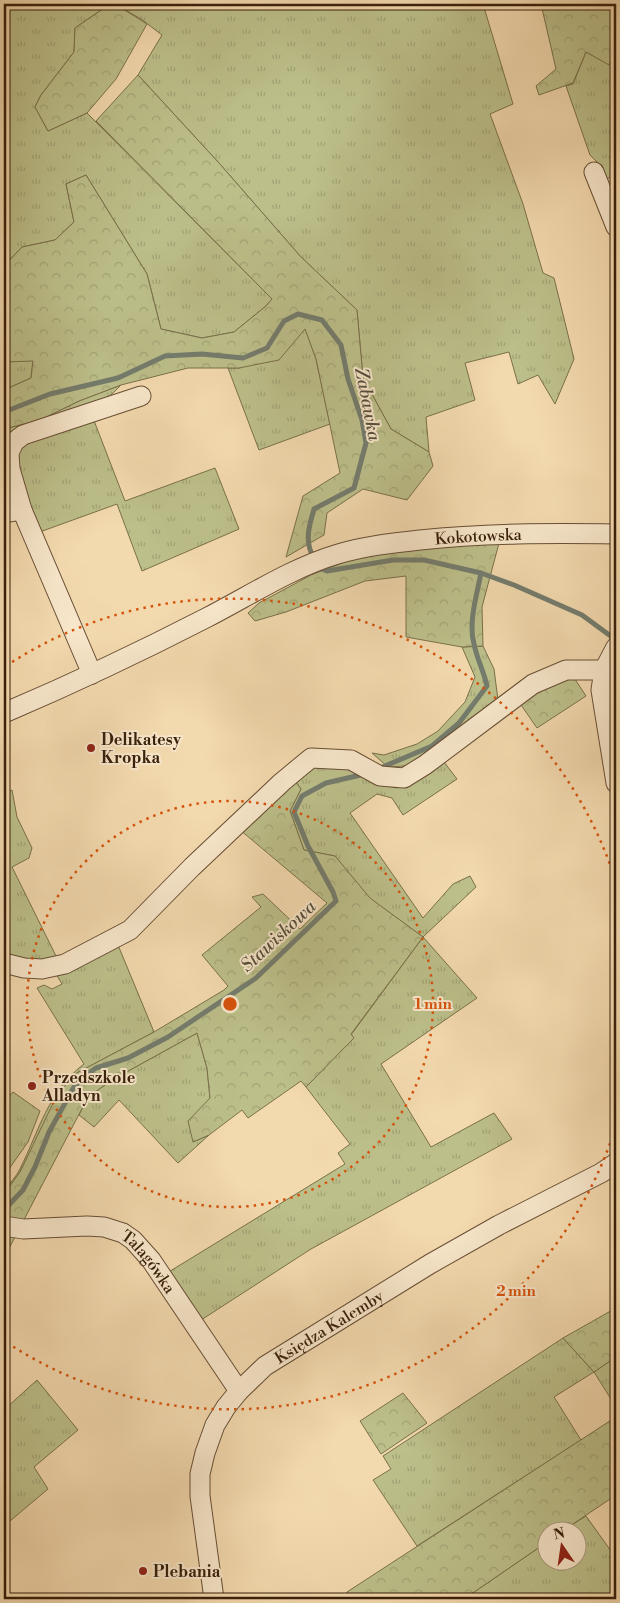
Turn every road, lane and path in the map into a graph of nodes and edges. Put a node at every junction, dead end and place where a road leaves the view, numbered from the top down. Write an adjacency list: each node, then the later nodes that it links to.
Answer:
1 (594, 172): 2 (street)
2 (616, 227)
3 (141, 396): 4 (street)
4 (13, 511): 8 (street)
5 (616, 534): 8 (street, Kokotowska)
6 (616, 646): 7 (street)
7 (604, 670): 10 (street); 11 (street)
8 (92, 674): 9 (street, Kokotowska)
9 (4, 713)
10 (616, 783)
11 (4, 962)
12 (616, 1163): 14 (street, Księdza Kalemby)
13 (5, 1226): 14 (street, Talagówka)
14 (239, 1391): 15 (street, Księdza Kalemby)
15 (214, 1599)

